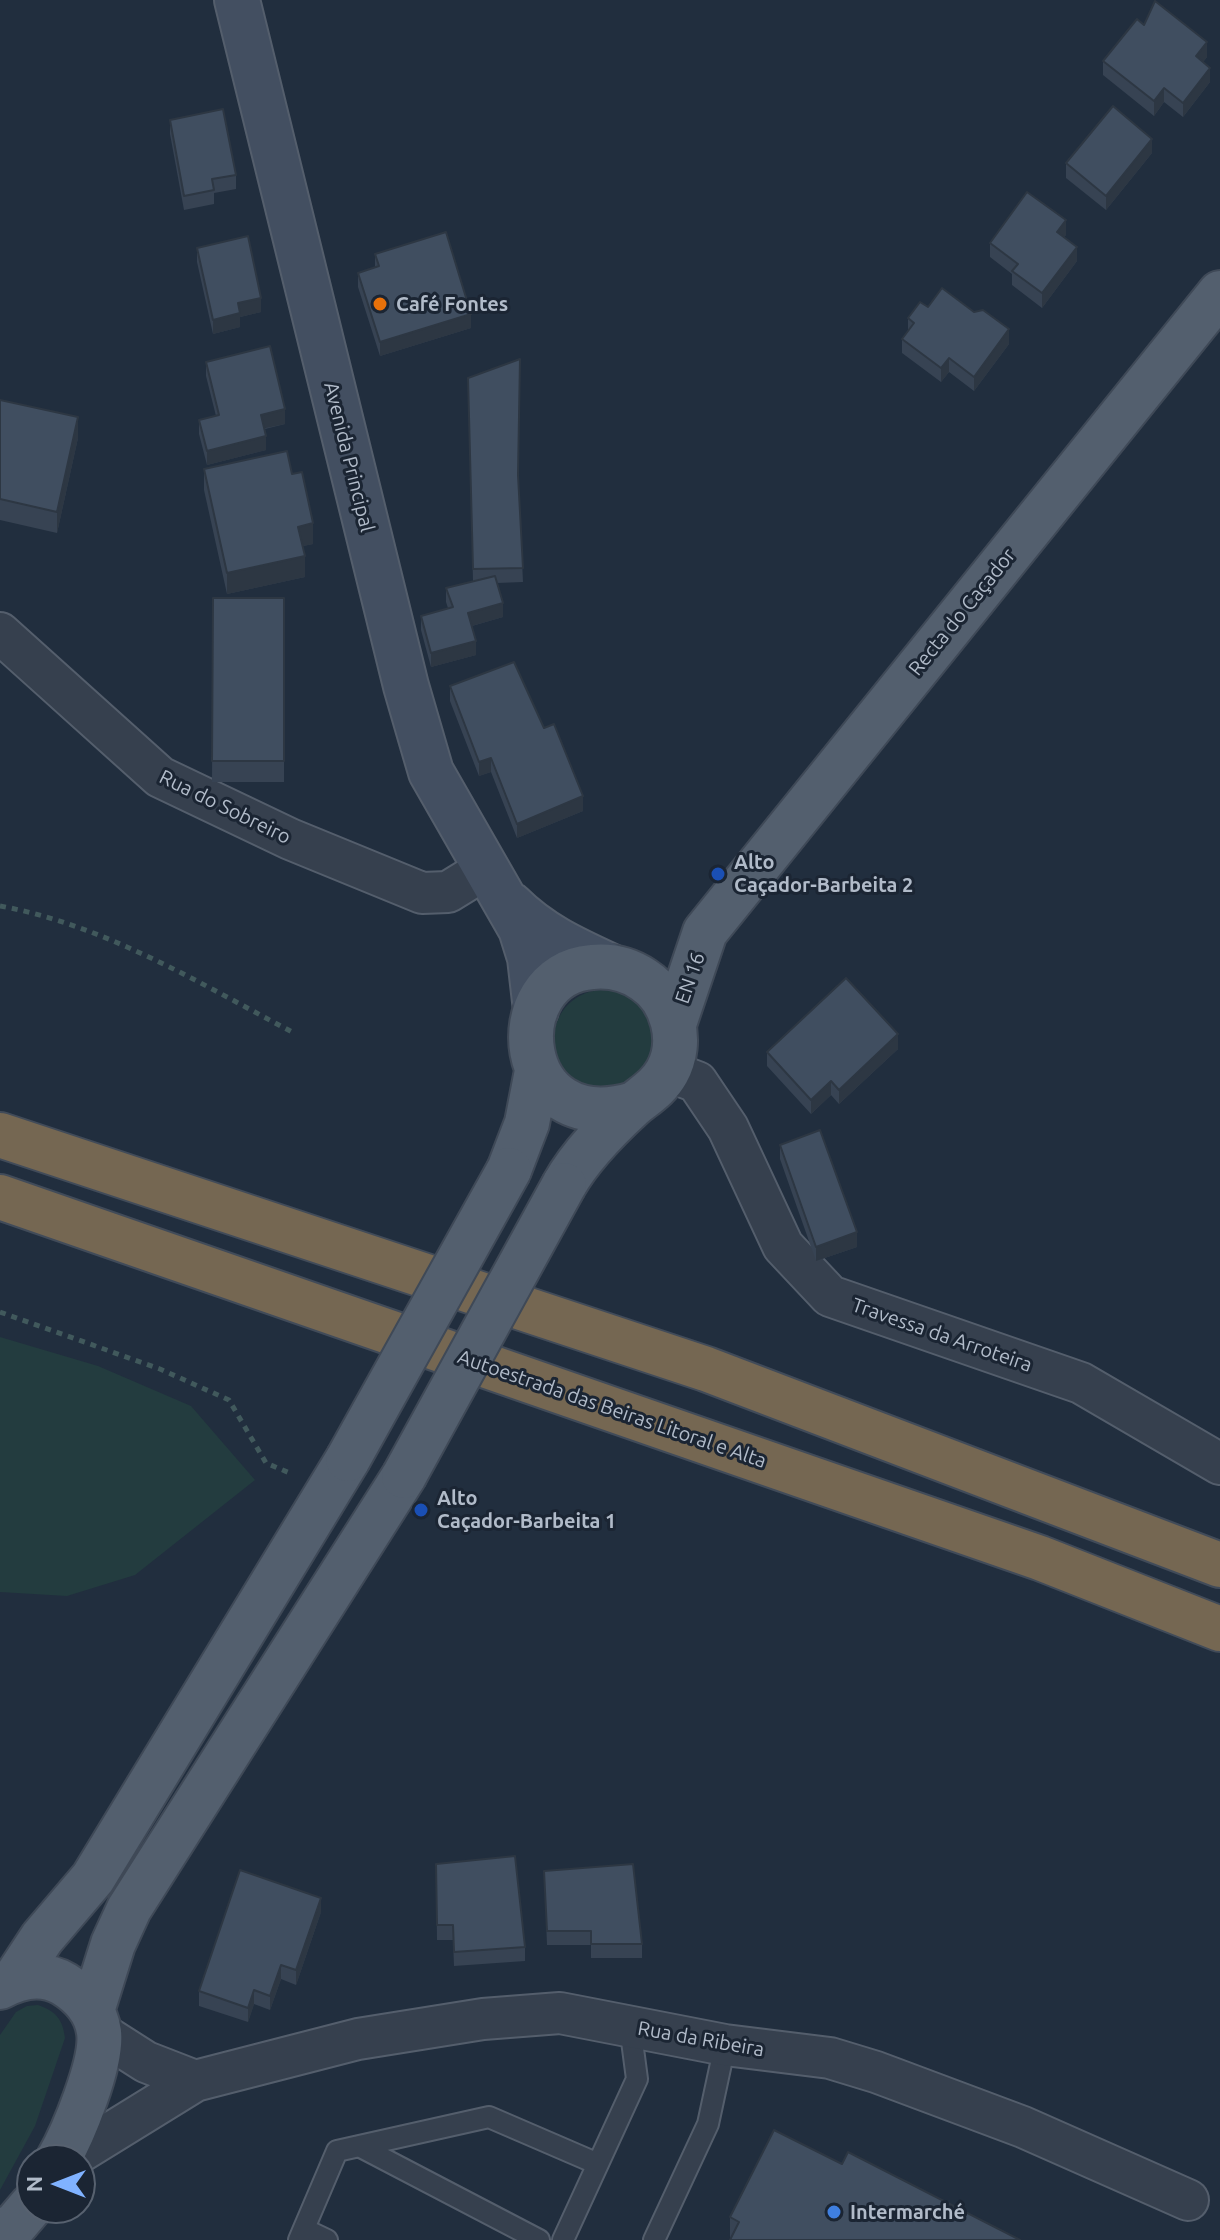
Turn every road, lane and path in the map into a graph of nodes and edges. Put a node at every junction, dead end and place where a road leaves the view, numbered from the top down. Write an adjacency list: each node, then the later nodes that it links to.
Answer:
1 (237, 0): 4 (main road, Avenida Principal)
2 (1220, 293): 6 (main road, Recta do Caçador / EN 16)
3 (0, 633): 4 (street, Rua do Sobreiro)
4 (496, 883): 7 (main road, Avenida Principal); 8 (main road, Avenida Principal)
5 (0, 906): 10 (path)
6 (705, 932): 7 (main road, EN 16); 9 (main road, EN 16 / EN 16)
7 (621, 969): 8 (main road, EN 16); 9 (main road, EN 16)
8 (536, 1010): 11 (main road)
9 (674, 1024): 12 (main road, EN 16)
10 (294, 1033)
11 (537, 1071): 13 (main road); 18 (main road, bridge)
12 (668, 1071): 13 (main road); 17 (street, Travessa da Arroteira)
13 (634, 1104): 22 (main road, bridge)
14 (0, 1135): 19 (highway)
15 (0, 1197): 20 (highway, Autoestrada das Beiras Litoral e Alta)
16 (0, 1312): 18 (path)
17 (1220, 1464)
18 (339, 1474): 21 (main road)
19 (1220, 1565)
20 (1220, 1629)
21 (7, 1983): 22 (main road)
22 (96, 2021): 25 (street); 26 (main road)
23 (630, 2026): 24 (street, Rua da Ribeira); 25 (street, Rua da Ribeira); 29 (lane)
24 (725, 2045): 30 (street, Rua da Ribeira); 35 (lane)
25 (195, 2081): 27 (street, Rua da Ribeira)
26 (67, 2144)
27 (93, 2144)
28 (359, 2146): 29 (lane); 31 (lane); 33 (lane)
29 (598, 2164): 34 (lane)
30 (1188, 2200)
31 (302, 2234): 32 (lane)
32 (327, 2240)
33 (539, 2240)
34 (563, 2240)
35 (654, 2240)

